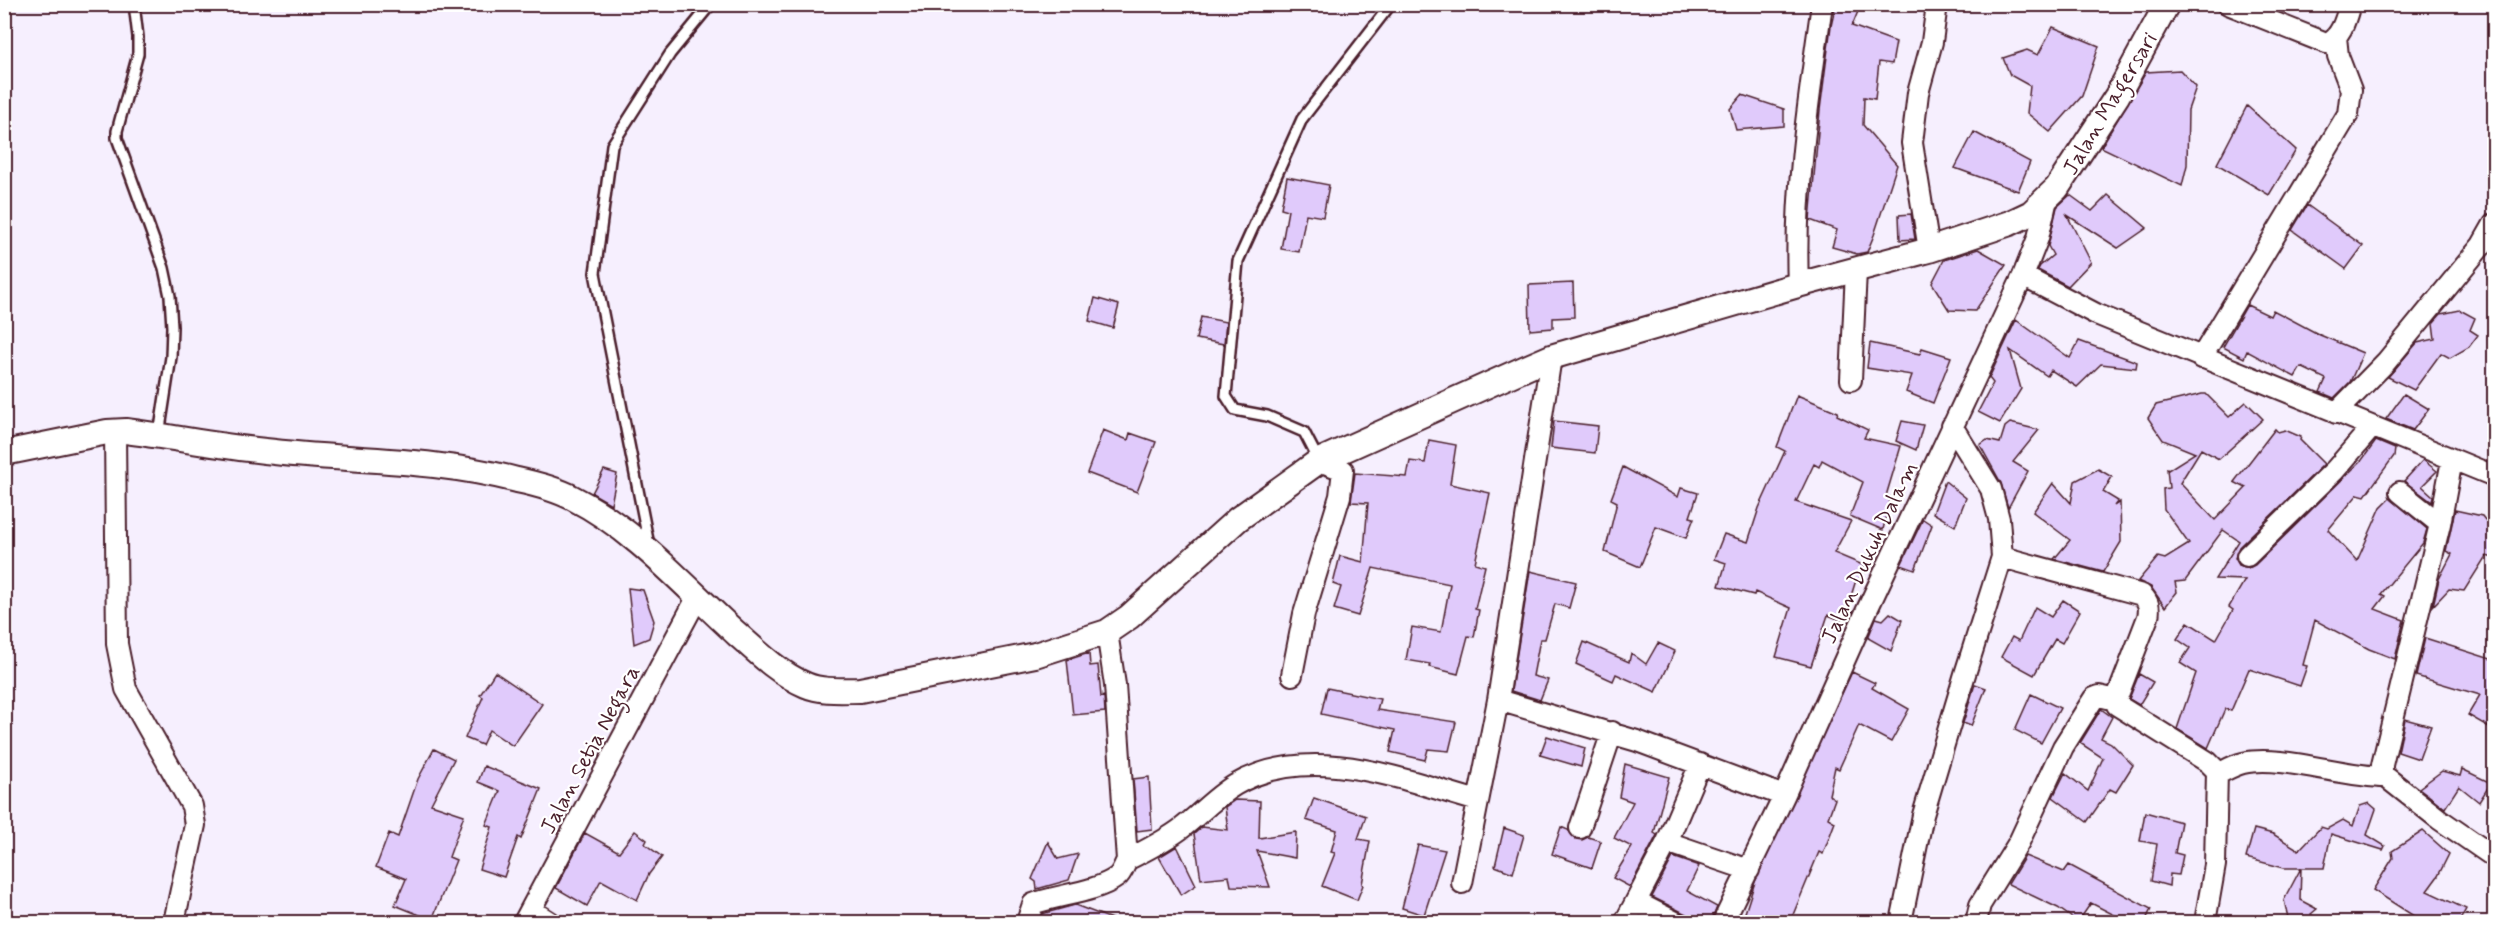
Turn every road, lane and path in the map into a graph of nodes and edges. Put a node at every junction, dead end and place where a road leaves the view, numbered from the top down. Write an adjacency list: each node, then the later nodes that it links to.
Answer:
1 (134, 4): 23 (lane)
2 (711, 4): 30 (lane)
3 (1391, 4): 26 (lane)
4 (1822, 4): 15 (street)
5 (1937, 4): 12 (street)
6 (2167, 4): 10 (street, Jalan Magersari)
7 (2228, 4): 9 (street)
8 (2350, 4): 9 (street)
9 (2336, 37): 17 (street)
10 (2047, 199): 12 (street, Jalan Magersari); 14 (street, Jalan Dukuh Dalam)
11 (2494, 224): 19 (street)
12 (1929, 250): 13 (street, Jalan Magersari)
13 (1856, 270): 15 (street, Jalan Magersari); 18 (street)
14 (2023, 276): 17 (street); 20 (street, Jalan Dukuh Dalam)
15 (1798, 285): 16 (street, Jalan Magersari)
16 (1551, 357): 26 (street, Jalan Magersari); 36 (street)
17 (2201, 358): 19 (street)
18 (1851, 380)
19 (2336, 413): 21 (street)
20 (1952, 426): 32 (street); 42 (street, Jalan Dukuh Dalam)
21 (2371, 428): 25 (street); 31 (street)
22 (115, 431): 23 (street); 24 (street); 52 (street)
23 (159, 435): 30 (street)
24 (4, 453)
25 (2452, 460): 27 (street); 29 (street)
26 (1319, 461): 34 (street, Jalan Magersari); 35 (street)
27 (2494, 476)
28 (2400, 492): 29 (street)
29 (2440, 524): 41 (street)
30 (650, 554): 33 (street)
31 (2247, 556)
32 (2002, 557): 37 (street); 58 (street)
33 (697, 598): 34 (street, Jalan Magersari); 51 (street, Jalan Setia Negara)
34 (1107, 633): 47 (street)
35 (1292, 675)
36 (1498, 700): 38 (street); 43 (street)
37 (2116, 700): 40 (street); 59 (street)
38 (1612, 732): 39 (street); 44 (street)
39 (1700, 764): 42 (street); 45 (street)
40 (2218, 774): 41 (street); 60 (street)
41 (2385, 777): 46 (street)
42 (1784, 796): 48 (street, Jalan Dukuh Dalam)
43 (1479, 801): 47 (street); 49 (street)
44 (1580, 828)
45 (1667, 842): 48 (street); 50 (street)
46 (2494, 857)
47 (1127, 860): 54 (street)
48 (1749, 870): 57 (street, Jalan Dukuh Dalam)
49 (1462, 883)
50 (1636, 902): 55 (street); 56 (street)
51 (527, 916): 53 (street)
52 (174, 922)
53 (550, 922)
54 (1027, 922)
55 (1625, 922)
56 (1675, 922)
57 (1724, 922)
58 (1901, 922)
59 (1976, 922)
60 (2205, 922)

